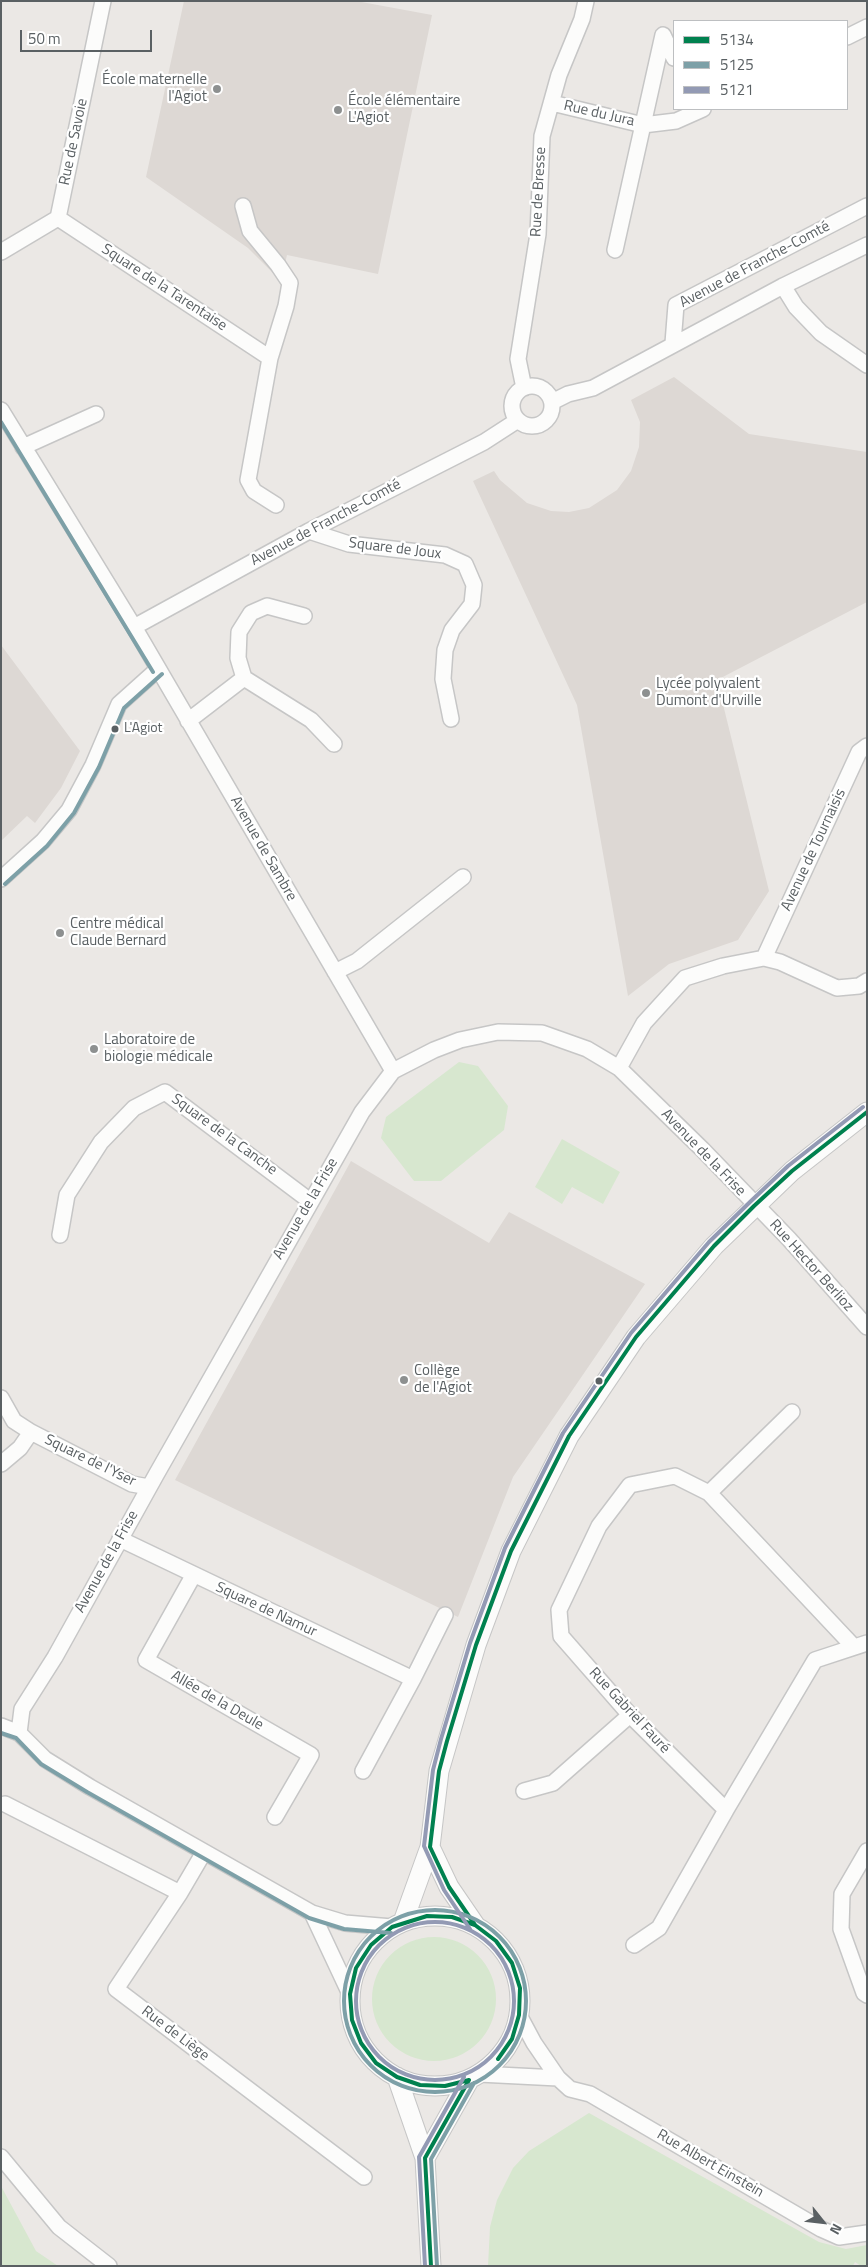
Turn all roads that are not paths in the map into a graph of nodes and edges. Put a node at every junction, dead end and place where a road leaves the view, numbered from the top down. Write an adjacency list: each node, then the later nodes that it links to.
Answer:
1 (103, 1): 11 (street, Rue de Savoie)
2 (586, 1): 6 (street, Rue de Bresse)
3 (867, 27): 4 (street)
4 (848, 36)
5 (673, 56): 8 (street)
6 (552, 103): 8 (street, Rue du Jura); 19 (street, Rue de Bresse)
7 (699, 110): 8 (street, Rue du Jura)
8 (643, 125): 13 (street)
9 (243, 206): 17 (street)
10 (867, 206): 16 (street, Avenue de Franche-Comté)
11 (58, 218): 14 (street); 17 (street, Square de la Tarentaise)
12 (867, 245): 15 (street, Avenue de Franche-Comté)
13 (615, 250)
14 (1, 252)
15 (783, 286): 16 (street, Avenue de Franche-Comté); 18 (street)
16 (673, 343): 20 (street, Avenue de Franche-Comté)
17 (270, 358): 25 (street)
18 (867, 365)
19 (524, 388): 20 (street); 23 (street)
20 (552, 402): 23 (street)
21 (1, 410): 24 (street, Avenue de Sambre)
22 (96, 414): 24 (street)
23 (518, 420): 26 (street, Avenue de Franche-Comté)
24 (23, 447): 28 (street, Avenue de Sambre)
25 (276, 504)
26 (309, 531): 28 (street, Avenue de Franche-Comté); 31 (street, Square de Joux)
27 (304, 616): 30 (street)
28 (134, 627): 29 (street, Avenue de Sambre)
29 (158, 669): 32 (street, Avenue de Sambre); 36 (street)
30 (244, 678): 32 (street); 33 (street)
31 (451, 719)
32 (188, 721): 38 (street, Avenue de Sambre)
33 (334, 744)
34 (867, 746): 37 (street, Avenue de Tournaisis)
35 (462, 877): 38 (street)
36 (1, 879)
37 (764, 958): 39 (street); 40 (street)
38 (335, 972): 41 (street, Avenue de Sambre)
39 (867, 981)
40 (619, 1068): 41 (street, Avenue de la Frise); 44 (street, Avenue de la Frise)
41 (393, 1071): 43 (street, Avenue de la Frise)
42 (867, 1112): 44 (street)
43 (310, 1200): 45 (street, Square de la Canche); 51 (street, Avenue de la Frise)
44 (754, 1206): 46 (street, Rue Hector Berlioz); 66 (street)
45 (60, 1234)
46 (867, 1327)
47 (1, 1398): 49 (street, Square de l'Yser)
48 (792, 1412): 52 (street)
49 (31, 1432): 50 (street, Square de l'Yser); 51 (street, Square de l'Yser)
50 (1, 1464)
51 (149, 1487): 53 (street, Avenue de la Frise)
52 (709, 1494): 56 (street, Rue Gabriel Fauré); 58 (street, Rue Gabriel Fauré)
53 (120, 1539): 54 (street, Square de Namur); 60 (street, Avenue de la Frise)
54 (193, 1576): 57 (street, Square de Namur); 65 (street, Allée de la Deule)
55 (445, 1615): 57 (street)
56 (861, 1645): 64 (street, Rue Gabriel Fauré)
57 (413, 1679): 61 (street)
58 (630, 1716): 62 (street); 64 (street, Rue Gabriel Fauré)
59 (1, 1726): 60 (street)
60 (20, 1733): 68 (street)
61 (363, 1771)
62 (524, 1791)
63 (5, 1804): 69 (street)
64 (726, 1810): 73 (street)
65 (275, 1817)
66 (430, 1847): 71 (street); 72 (street)
67 (867, 1851): 75 (street)
68 (204, 1852): 69 (street, Rue de Liège); 70 (street)
69 (180, 1893): 82 (street, Rue de Liège)
70 (312, 1913): 71 (street); 74 (street)
71 (398, 1925): 72 (street); 74 (street)
72 (475, 1925): 76 (street)
73 (634, 1945)
74 (350, 1994): 78 (street)
75 (867, 1995)
76 (519, 2015): 77 (street); 79 (street)
77 (474, 2077): 78 (street); 79 (street); 81 (street)
78 (397, 2078): 81 (street)
79 (558, 2078): 83 (street, Rue Albert Einstein)
80 (1, 2157): 84 (street)
81 (425, 2158): 85 (street)
82 (364, 2177)
83 (867, 2233)
84 (109, 2266)
85 (431, 2266)

